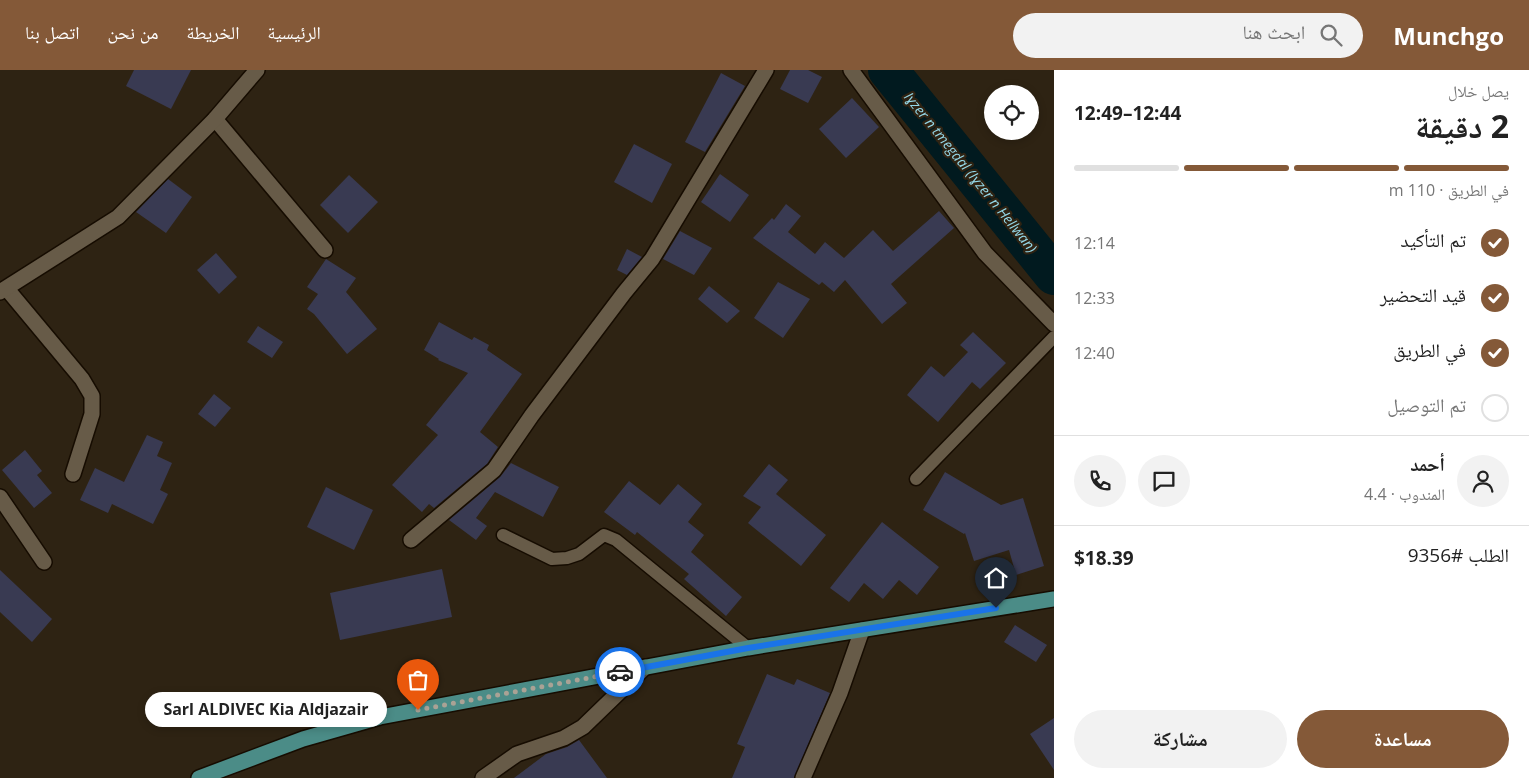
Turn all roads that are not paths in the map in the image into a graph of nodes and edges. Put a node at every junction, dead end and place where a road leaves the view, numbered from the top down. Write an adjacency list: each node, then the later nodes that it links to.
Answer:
1 (257, 70): 4 (street)
2 (766, 70): 13 (street)
3 (851, 70): 7 (street)
4 (215, 119): 5 (street); 6 (street)
5 (325, 250)
6 (3, 291): 9 (street)
7 (1054, 324)
8 (1054, 337): 10 (lane)
9 (73, 474)
10 (916, 479)
11 (0, 497): 14 (street)
12 (503, 535): 17 (lane)
13 (411, 540)
14 (44, 562)
15 (1054, 599): 16 (main road)
16 (862, 630): 17 (main road); 21 (street)
17 (748, 648): 18 (main road)
18 (645, 667): 19 (main road); 20 (street)
19 (199, 778)
20 (483, 778)
21 (804, 778)

